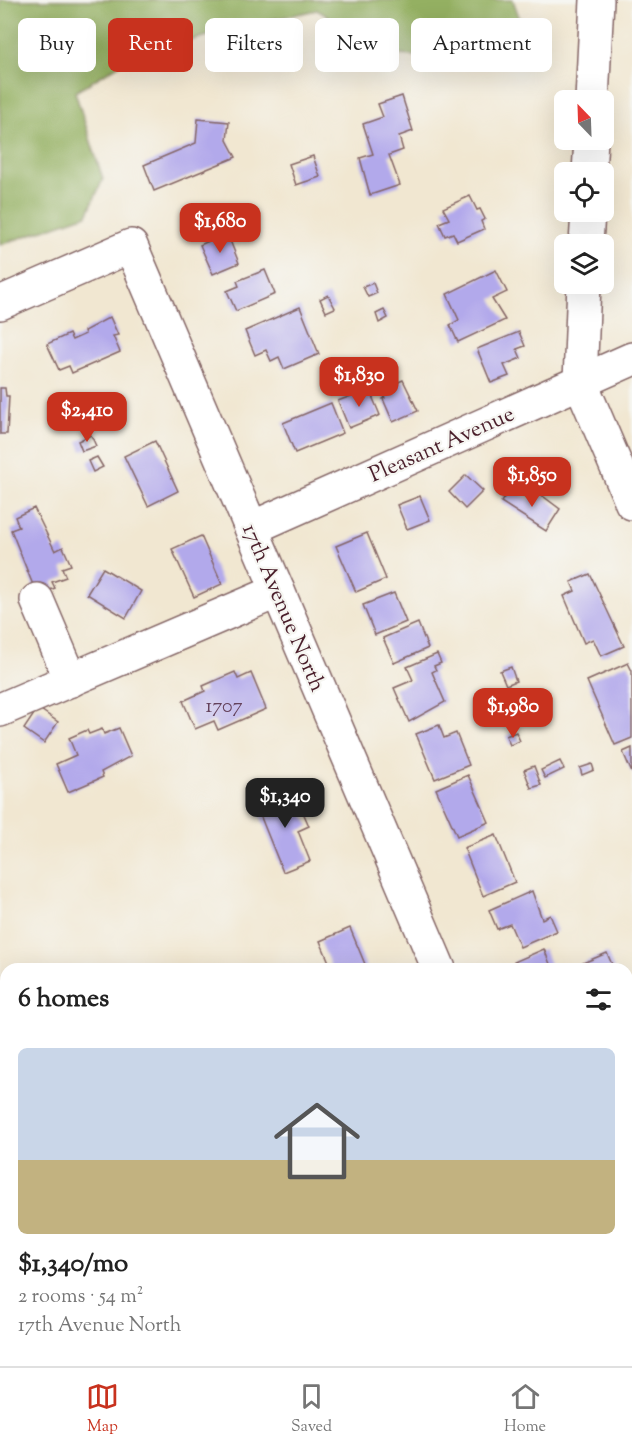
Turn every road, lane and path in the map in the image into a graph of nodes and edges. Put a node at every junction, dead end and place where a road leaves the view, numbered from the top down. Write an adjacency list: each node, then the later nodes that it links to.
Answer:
1 (597, 0): 2 (street)
2 (592, 90)
3 (584, 294): 6 (street)
4 (0, 303): 8 (street, 17th Avenue North)
5 (632, 359): 6 (street, Pleasant Avenue)
6 (580, 381): 7 (street); 8 (street, Pleasant Avenue)
7 (632, 503)
8 (252, 528): 9 (street, 17th Avenue North)
9 (278, 591): 11 (street); 13 (street, 17th Avenue North)
10 (37, 600): 11 (street)
11 (71, 680): 12 (street)
12 (0, 710)
13 (436, 963)

